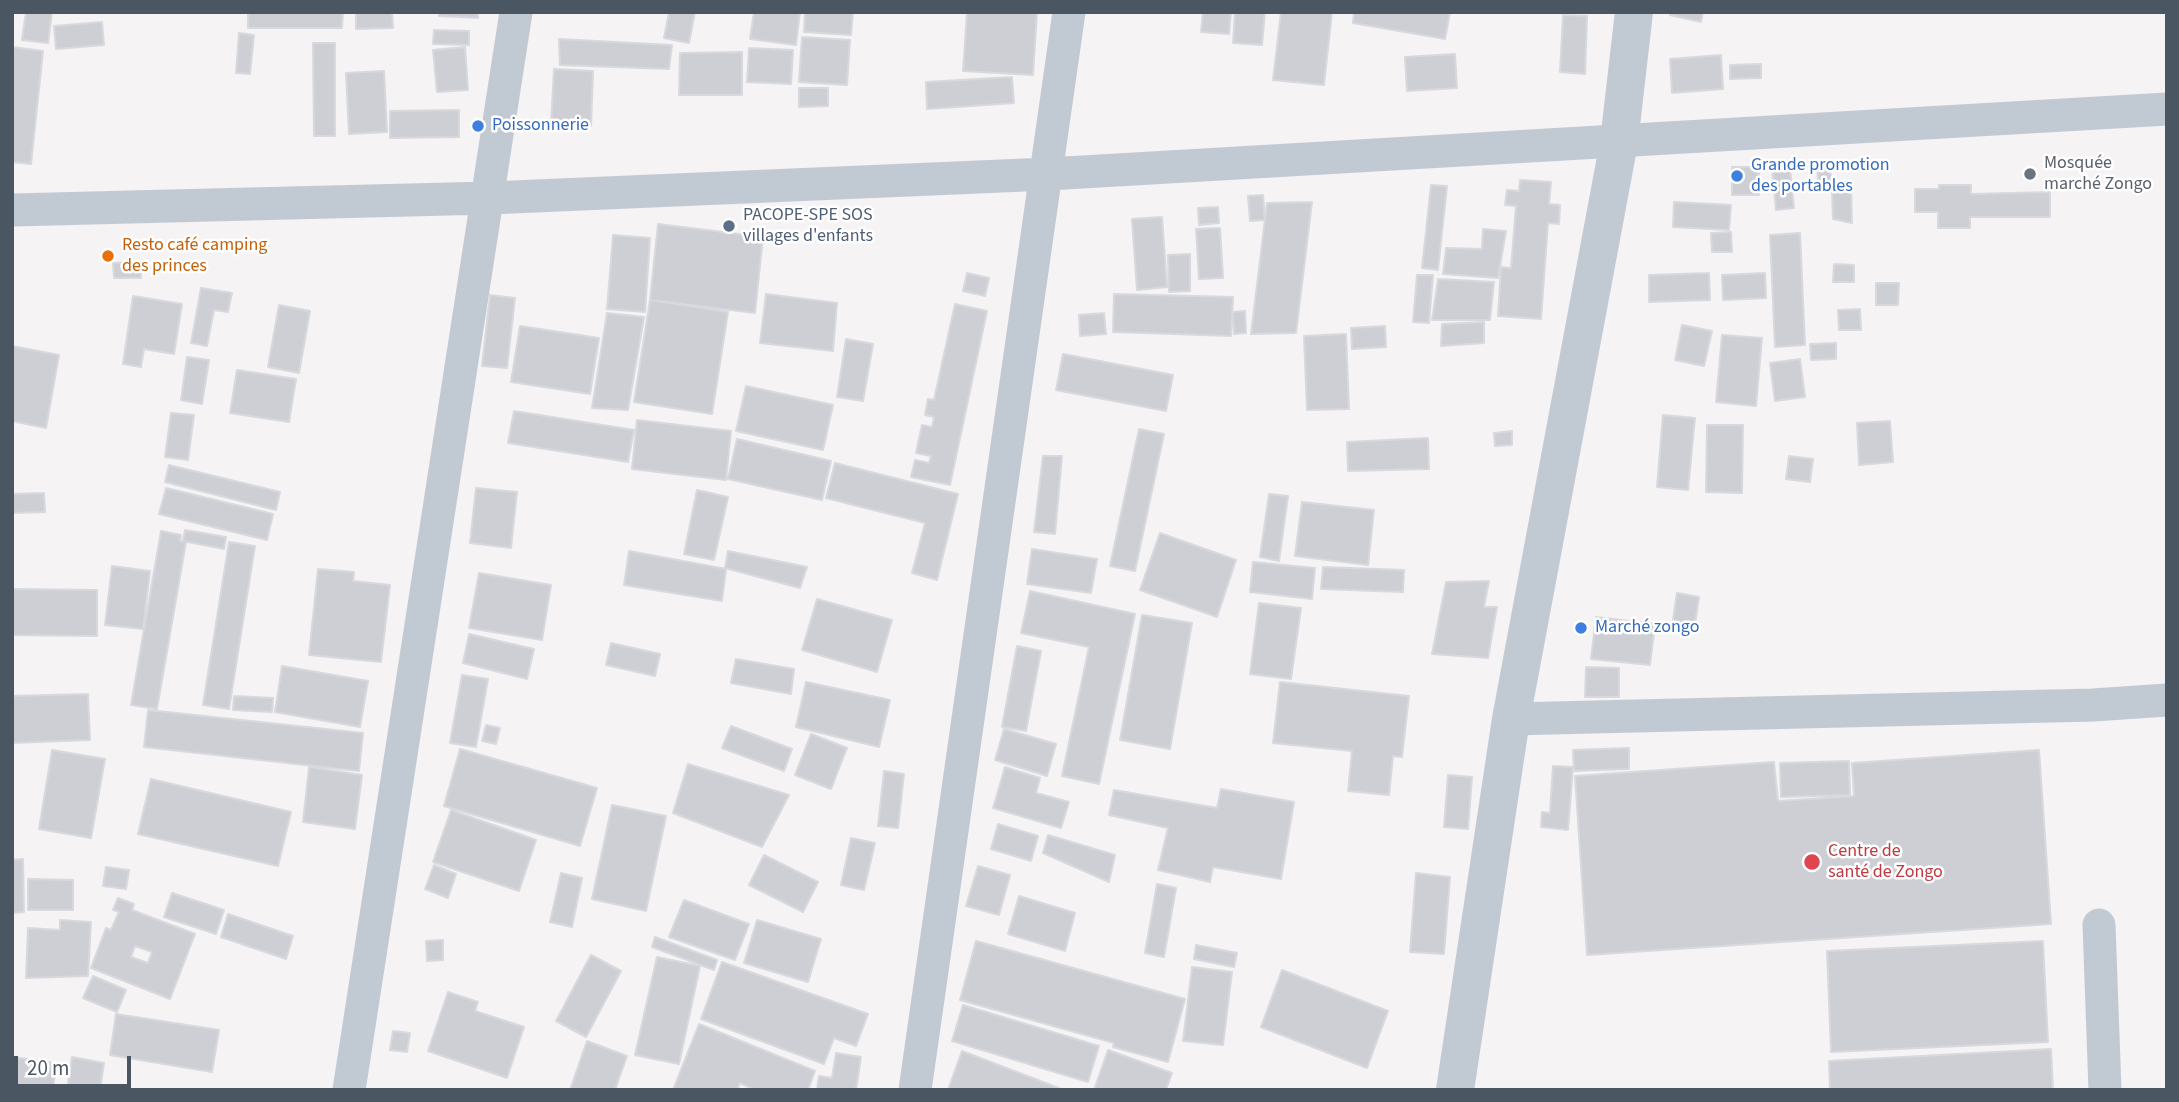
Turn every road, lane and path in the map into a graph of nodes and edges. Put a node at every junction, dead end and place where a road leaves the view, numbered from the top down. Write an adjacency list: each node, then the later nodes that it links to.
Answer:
1 (516, 12): 7 (street)
2 (1069, 12): 6 (street)
3 (1634, 12): 5 (street)
4 (2167, 109): 5 (street)
5 (1619, 142): 6 (street); 10 (street)
6 (1048, 174): 7 (street); 13 (street)
7 (489, 198): 8 (street); 12 (street)
8 (12, 210)
9 (2167, 700): 10 (street)
10 (1511, 719): 14 (street)
11 (2098, 925): 15 (street)
12 (349, 1090)
13 (915, 1090)
14 (1455, 1090)
15 (2105, 1090)

